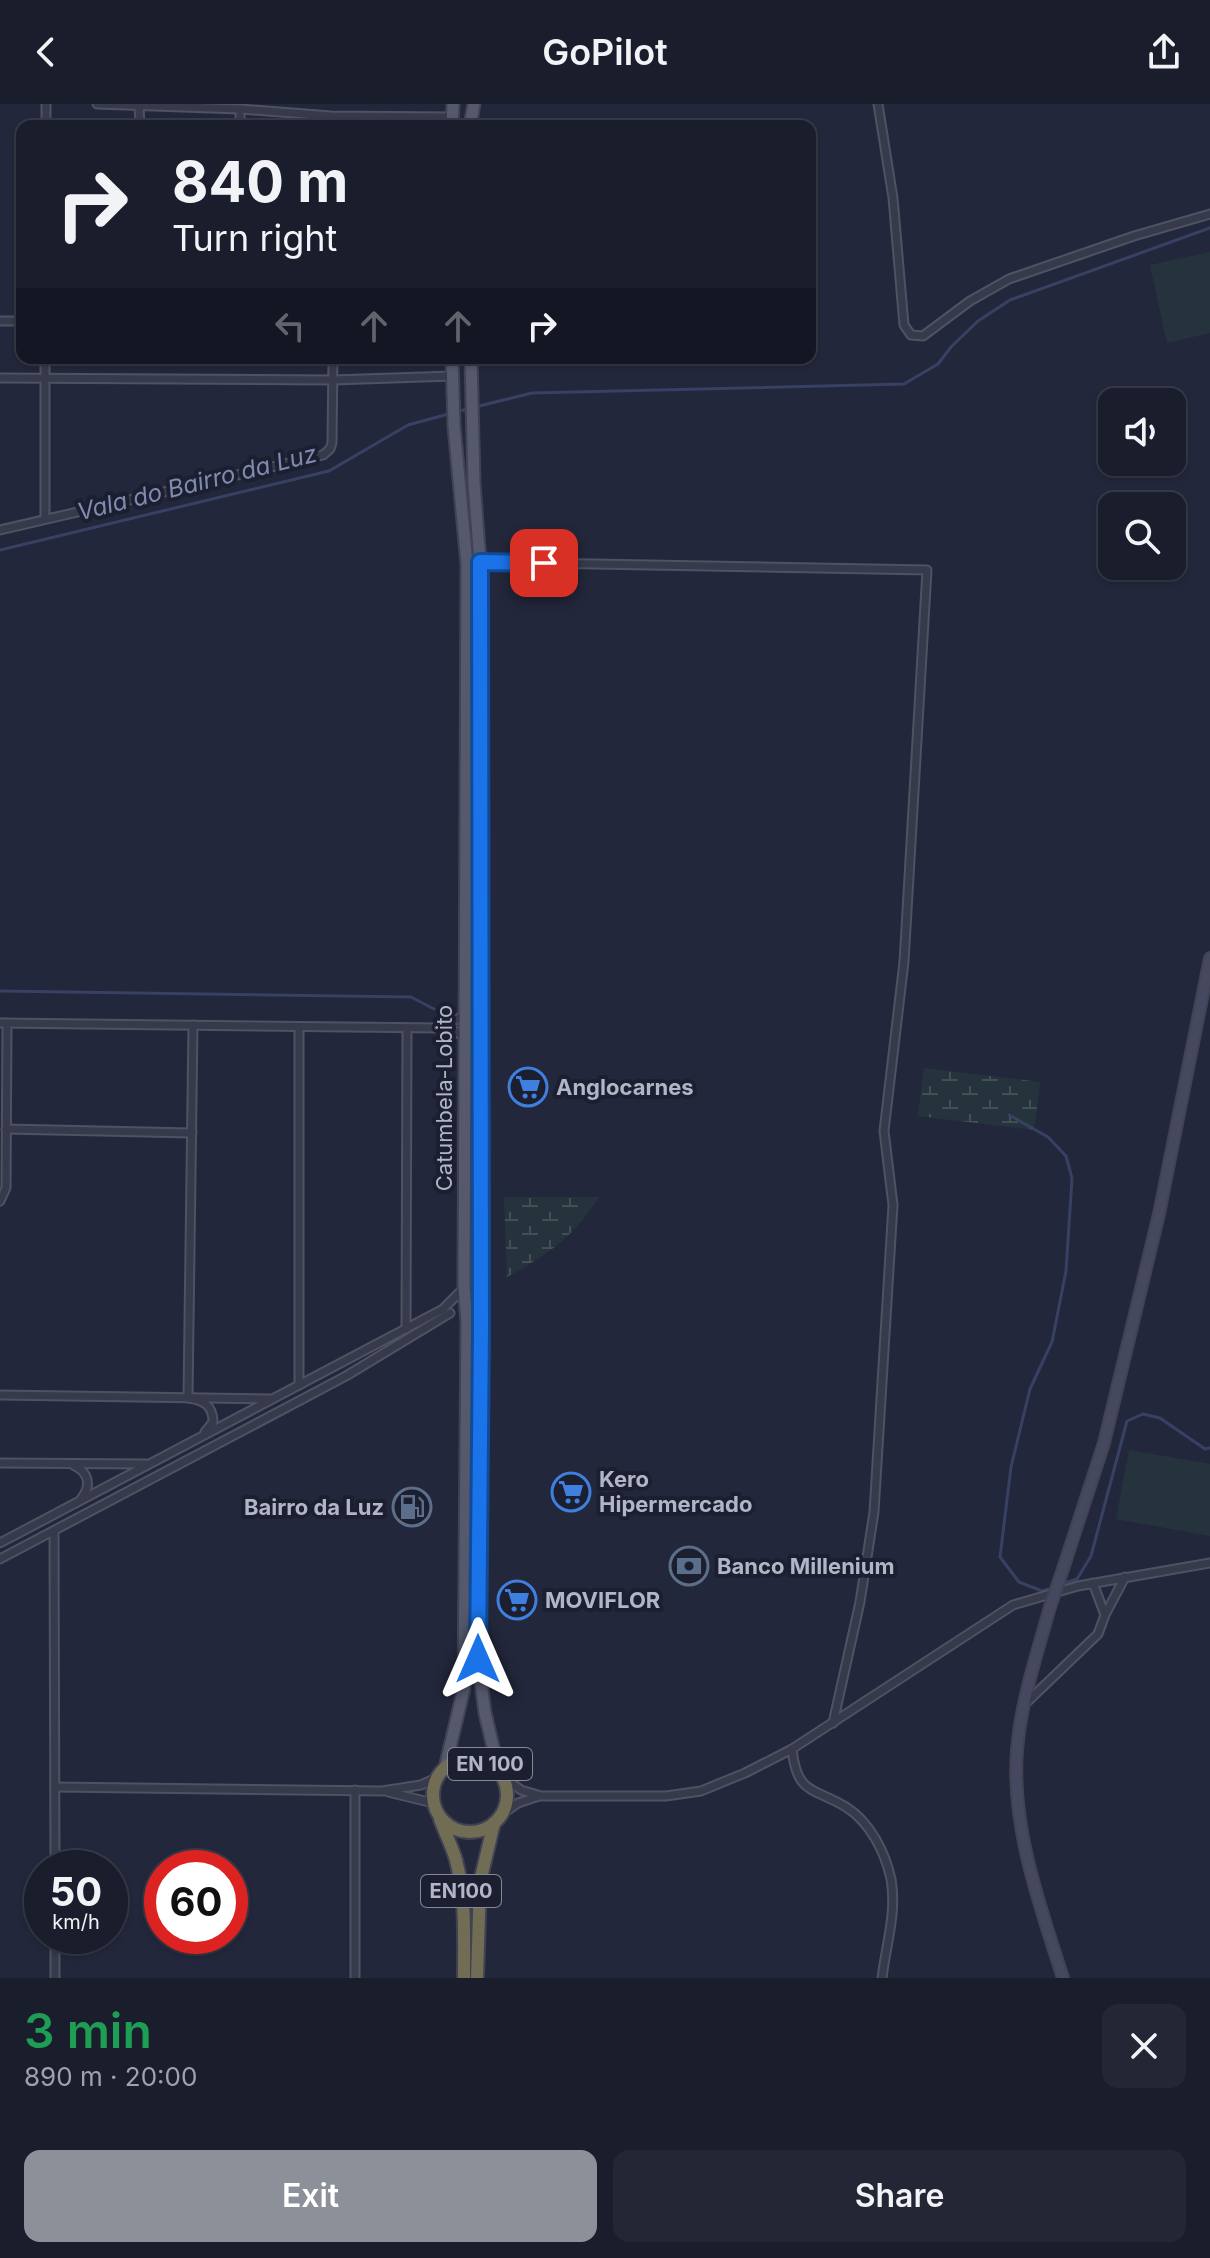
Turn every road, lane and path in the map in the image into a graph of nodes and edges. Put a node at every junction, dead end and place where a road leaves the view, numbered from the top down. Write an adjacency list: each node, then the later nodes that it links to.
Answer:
1 (97, 104): 3 (street)
2 (878, 104): 9 (street)
3 (139, 105): 4 (street)
4 (240, 109): 5 (street); 6 (street)
5 (331, 116): 7 (street); 8 (street)
6 (240, 120)
7 (331, 120)
8 (412, 120)
9 (1210, 214)
10 (45, 364): 16 (street)
11 (333, 364): 17 (street)
12 (452, 364): 14 (main road, Catumbela-Lobito)
13 (471, 364): 20 (main road, Catumbela-Lobito / EN 100)
14 (453, 376): 17 (street); 22 (main road, Catumbela-Lobito / EN 100)
15 (0, 378): 16 (street)
16 (45, 379): 17 (street); 18 (street)
17 (333, 380): 18 (street)
18 (45, 518): 19 (street)
19 (0, 530)
20 (480, 562): 54 (street); 57 (main road, Catumbela-Lobito / EN 100)
21 (1210, 958): 53 (street, bridge)
22 (463, 1016): 27 (street); 28 (main road, Catumbela-Lobito / EN 100)
23 (4, 1023): 24 (street); 29 (street)
24 (193, 1025): 25 (street); 30 (street)
25 (299, 1027): 26 (street); 37 (street)
26 (407, 1028): 27 (street); 36 (street)
27 (440, 1028): 28 (street)
28 (463, 1036): 32 (main road, Catumbela-Lobito / EN 100)
29 (6, 1129): 30 (street); 31 (street)
30 (192, 1133): 39 (street)
31 (0, 1201)
32 (464, 1288): 33 (street); 35 (main road, Catumbela-Lobito / EN 100)
33 (437, 1312): 34 (street); 36 (street)
34 (450, 1313): 35 (street); 46 (street)
35 (466, 1317): 56 (main road, Catumbela-Lobito / EN 100)
36 (406, 1329): 37 (street)
37 (299, 1385): 40 (street)
38 (0, 1395): 39 (street)
39 (188, 1398): 40 (street); 41 (street)
40 (273, 1399): 41 (street)
41 (200, 1438): 44 (street)
42 (0, 1463): 43 (street)
43 (67, 1463): 44 (street); 45 (street)
44 (150, 1464): 45 (street)
45 (80, 1501): 47 (street)
46 (54, 1531): 48 (street); 58 (street)
47 (0, 1543)
48 (0, 1559)
49 (1210, 1563): 50 (street)
50 (1125, 1577): 51 (street); 52 (street)
51 (1093, 1583): 52 (street); 54 (street)
52 (1105, 1615): 53 (street)
53 (1024, 1705): 71 (street)
54 (833, 1723): 55 (street)
55 (792, 1749): 61 (street); 70 (street)
56 (442, 1772): 57 (highway, EN 100); 60 (street); 62 (highway, EN 100)
57 (500, 1774): 61 (street); 63 (highway, EN 100)
58 (55, 1787): 59 (street); 64 (street)
59 (355, 1790): 60 (street); 67 (street)
60 (382, 1791): 62 (street)
61 (541, 1796): 63 (street)
62 (435, 1806): 63 (highway, EN 100); 68 (highway, EN100)
63 (498, 1819): 69 (highway, EN100)
64 (55, 1850)
65 (55, 1954): 66 (street)
66 (55, 1978)
67 (355, 1978)
68 (464, 1978)
69 (477, 1978)
70 (882, 1978)
71 (1063, 1978)

